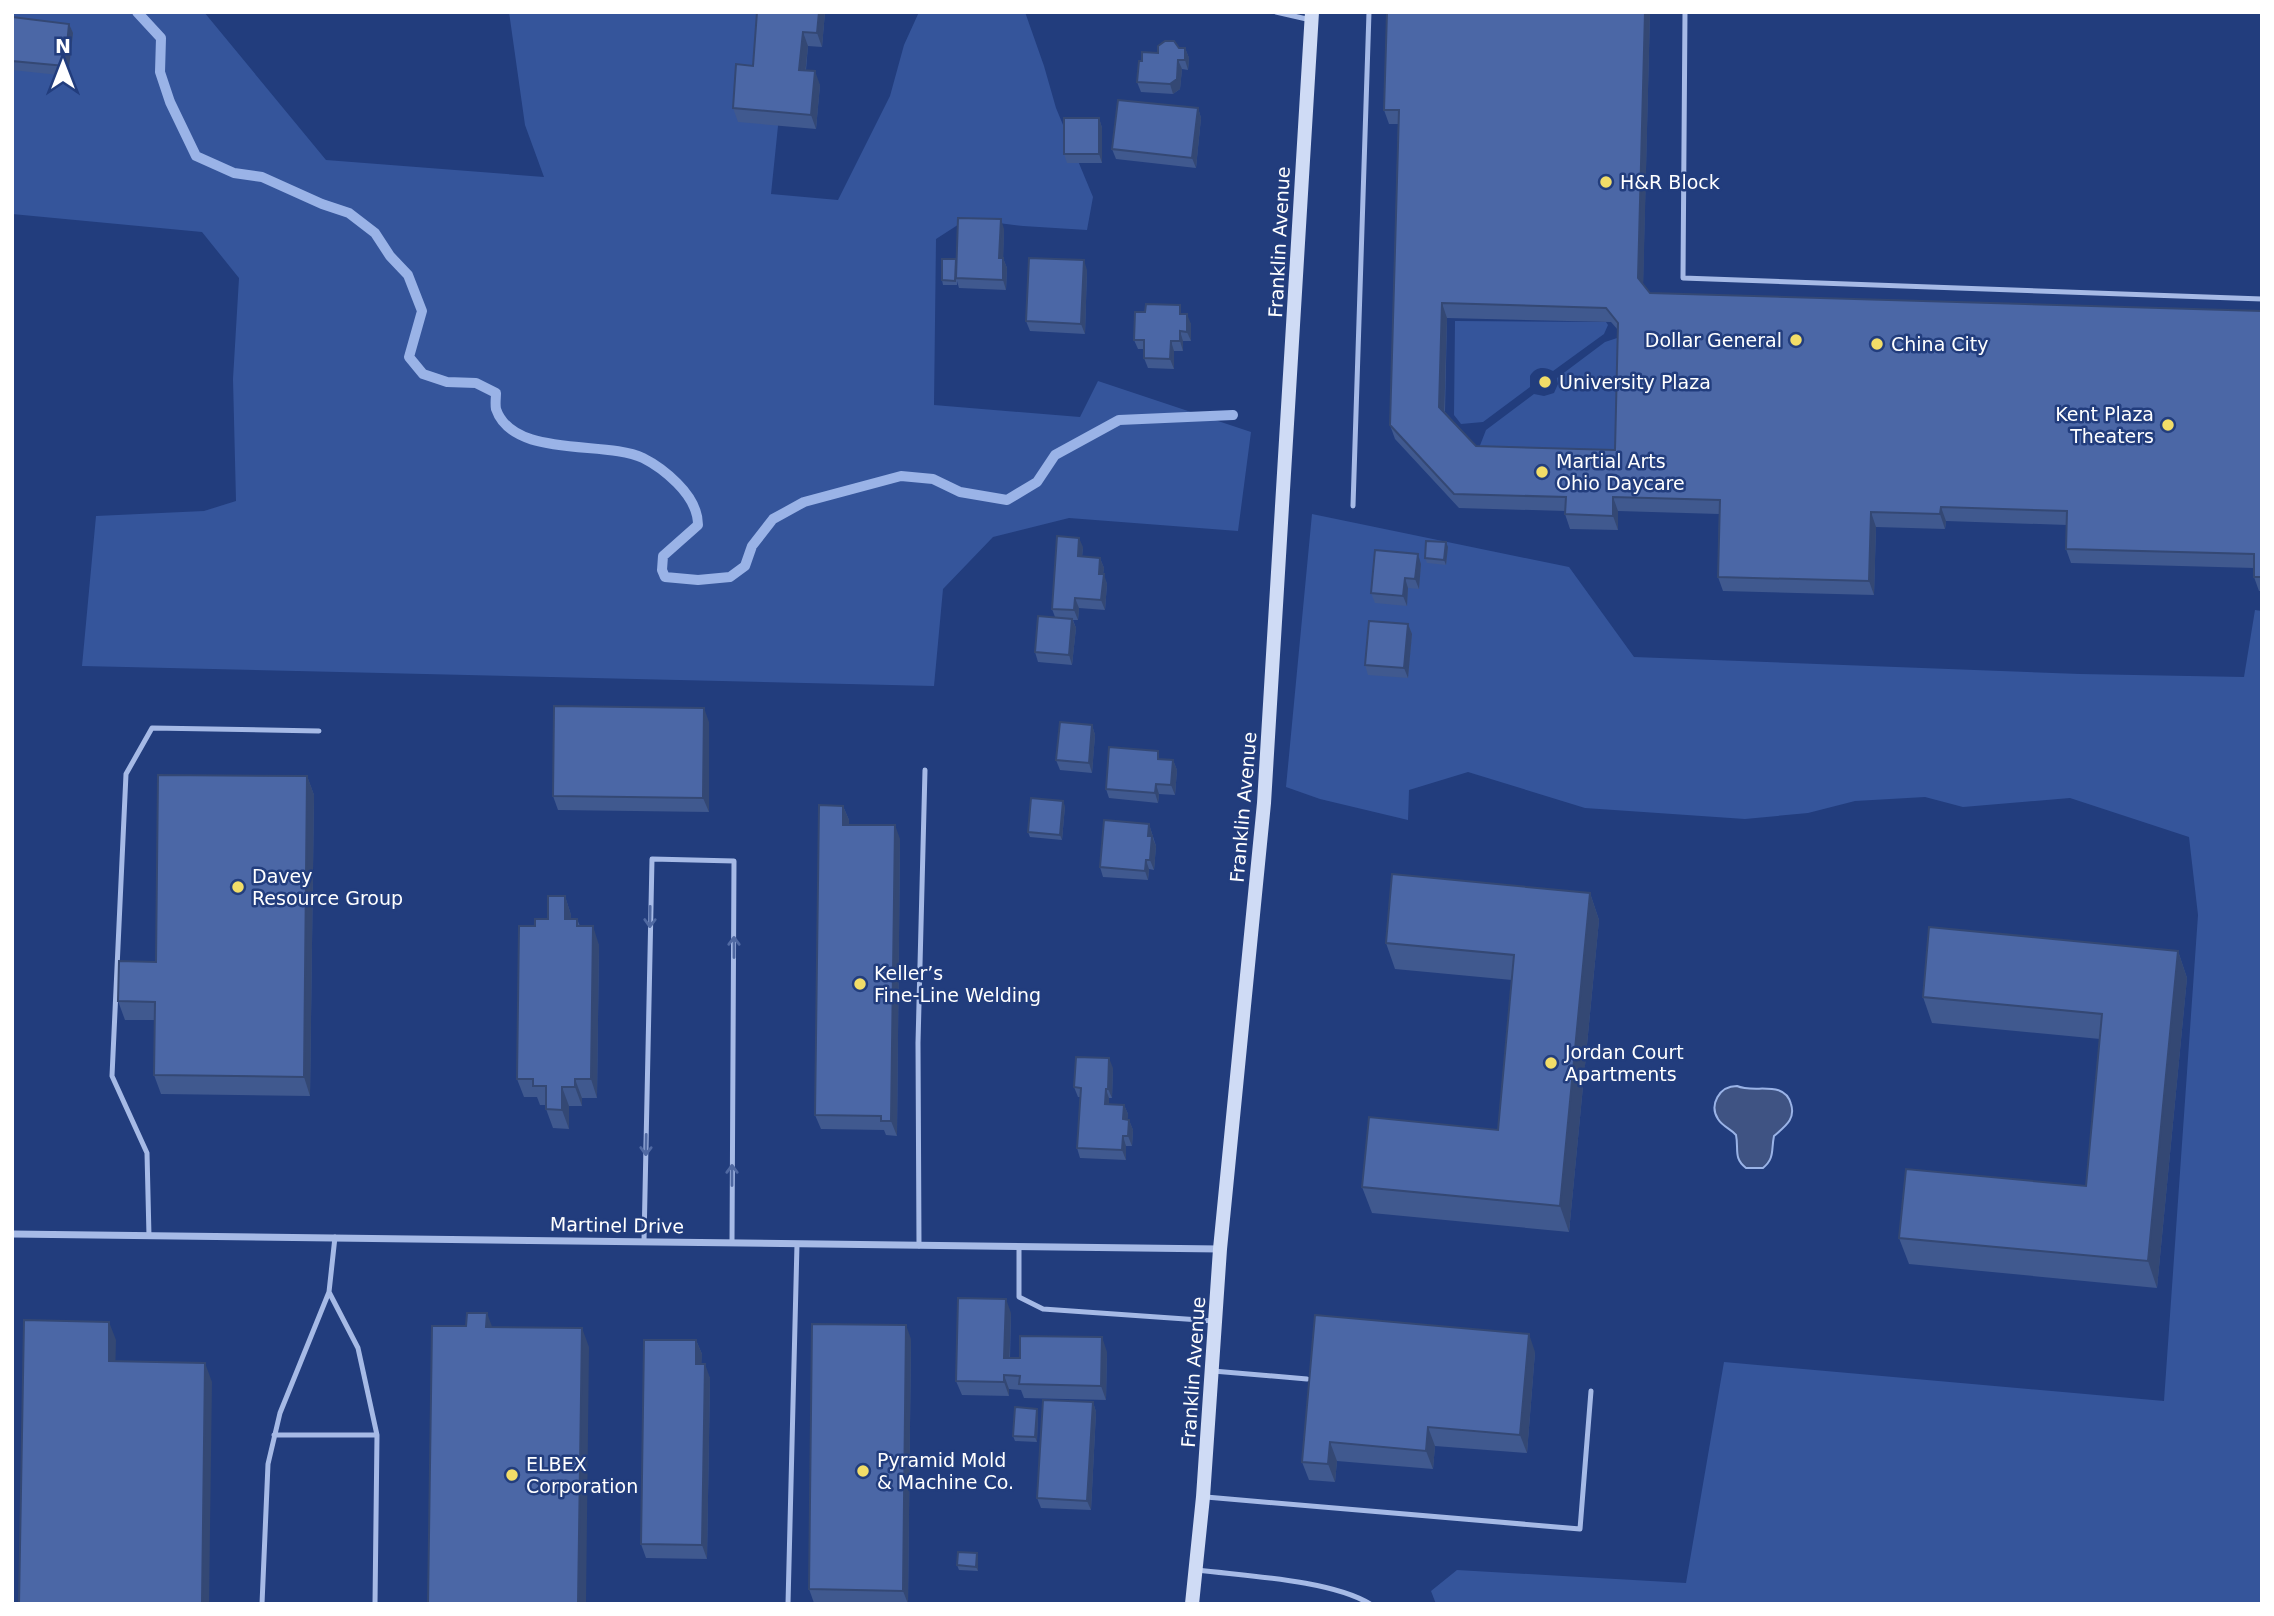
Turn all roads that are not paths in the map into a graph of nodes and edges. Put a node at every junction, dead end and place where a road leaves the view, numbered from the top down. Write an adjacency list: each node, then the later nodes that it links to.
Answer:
1 (1276, 12): 4 (lane)
2 (1369, 12): 6 (lane)
3 (1685, 12): 5 (lane)
4 (1311, 16): 17 (street, Franklin Avenue)
5 (2262, 299)
6 (1353, 506)
7 (319, 731): 10 (lane)
8 (925, 770): 15 (lane)
9 (12, 1234): 10 (street, Martinel Drive)
10 (149, 1236): 11 (street, Martinel Drive)
11 (335, 1237): 12 (street, Martinel Drive); 18 (lane)
12 (644, 1241): 13 (street, Martinel Drive); 13 (lane, one-way to 12)
13 (732, 1243): 14 (street, Martinel Drive)
14 (797, 1244): 15 (street, Martinel Drive); 29 (lane)
15 (919, 1246): 16 (street, Martinel Drive)
16 (1019, 1247): 17 (street, Martinel Drive); 19 (lane)
17 (1220, 1249): 19 (street, Franklin Avenue)
18 (329, 1292): 23 (lane); 24 (lane)
19 (1216, 1321): 20 (street, Franklin Avenue)
20 (1213, 1371): 21 (lane); 25 (street, Franklin Avenue)
21 (1307, 1379)
22 (1591, 1391): 25 (lane)
23 (274, 1435): 24 (lane); 27 (lane)
24 (377, 1435): 28 (lane)
25 (1203, 1497): 26 (street, Franklin Avenue)
26 (1195, 1569): 30 (street, Franklin Avenue); 31 (lane)
27 (262, 1604)
28 (375, 1604)
29 (788, 1604)
30 (1192, 1604)
31 (1370, 1604)

